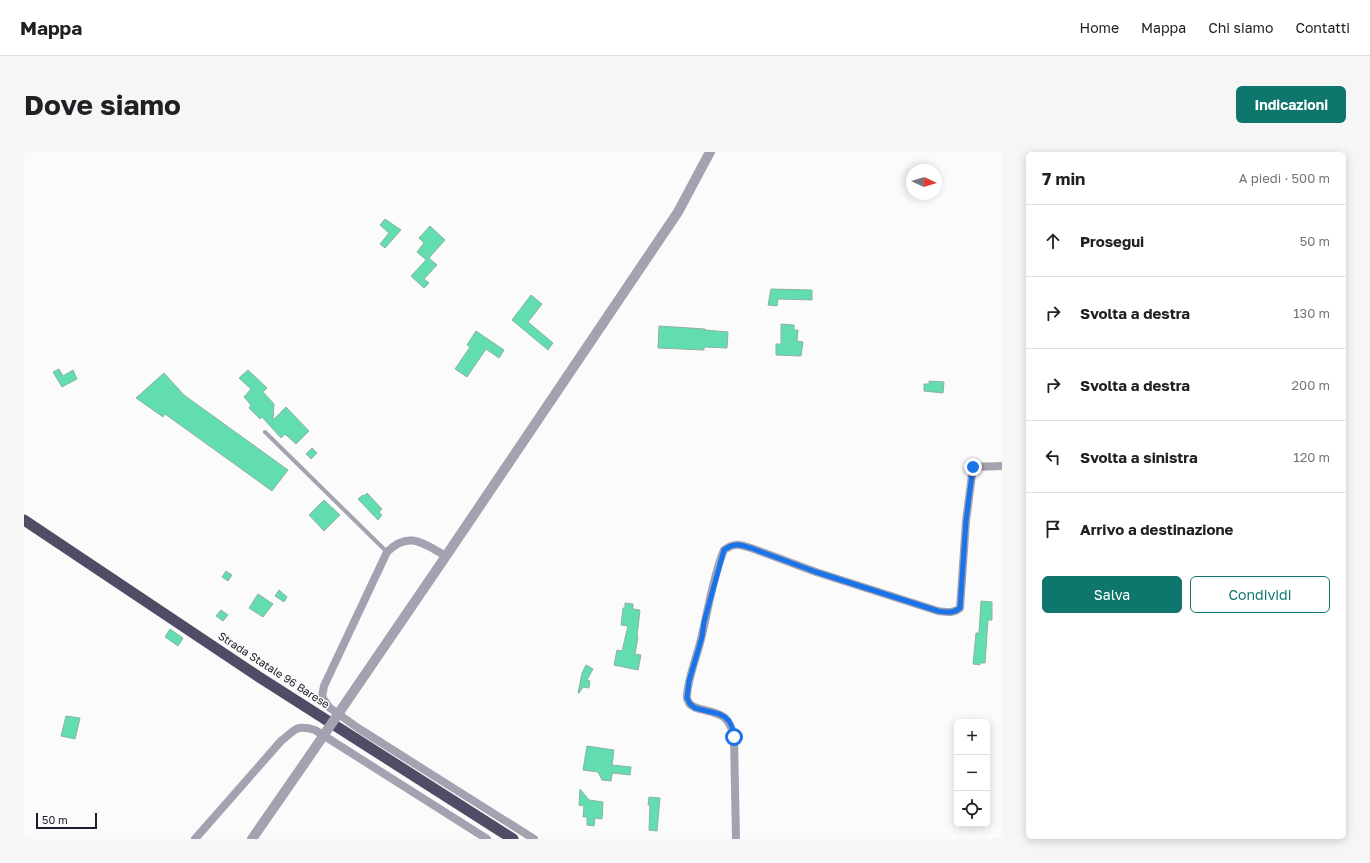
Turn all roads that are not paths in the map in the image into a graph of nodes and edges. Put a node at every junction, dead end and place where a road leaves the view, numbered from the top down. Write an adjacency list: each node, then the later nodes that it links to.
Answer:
1 (710, 152): 6 (street)
2 (265, 432): 5 (lane)
3 (1002, 466): 12 (street)
4 (24, 520): 10 (highway, Strada Statale 96 Barese)
5 (387, 552): 6 (street); 11 (street)
6 (446, 556): 8 (street, bridge)
7 (195, 839): 9 (street)
8 (252, 839)
9 (488, 839)
10 (513, 839)
11 (534, 839)
12 (736, 839)

